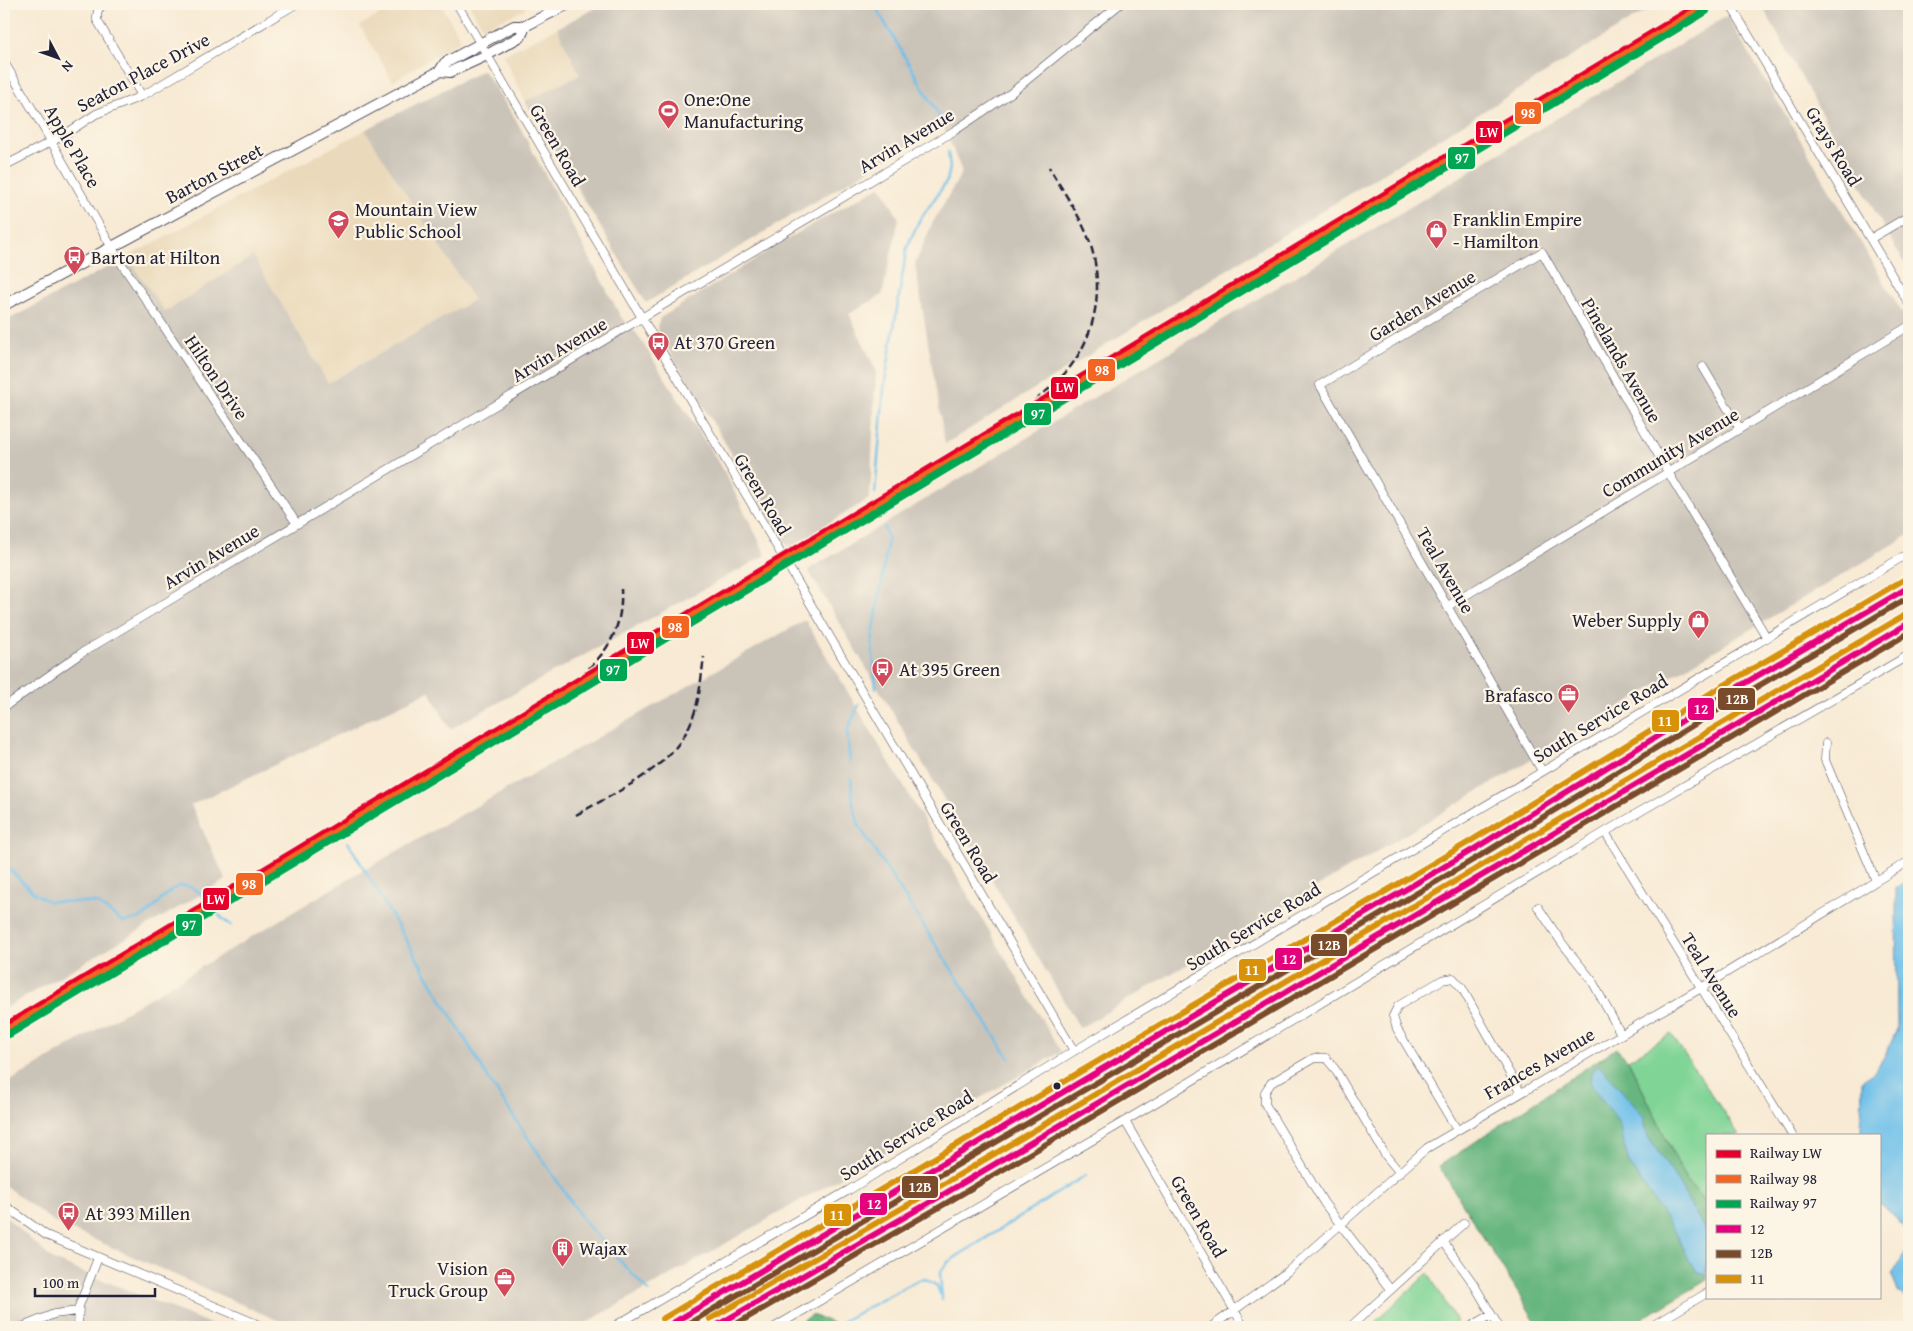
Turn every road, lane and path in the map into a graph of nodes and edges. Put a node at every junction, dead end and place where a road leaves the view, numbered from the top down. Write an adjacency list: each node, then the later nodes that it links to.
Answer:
1 (104, 4): 12 (street)
2 (296, 4): 12 (street, Seaton Place Drive)
3 (457, 4): 8 (street, Green Road)
4 (568, 4): 7 (main road, Barton Street)
5 (1120, 4): 21 (street, Arvin Avenue)
6 (1730, 4): 16 (street, Grays Road)
7 (525, 26): 8 (main road, Barton Street); 9 (main road, Barton Street)
8 (481, 43): 9 (street, Green Road); 11 (main road, Barton Street)
9 (487, 55): 11 (main road, Barton Street); 21 (street, Green Road)
10 (4, 62): 13 (street, Apple Place)
11 (440, 71): 17 (main road, Barton Street)
12 (142, 96): 13 (street, Seaton Place Drive)
13 (51, 141): 14 (street, Seaton Place Drive); 17 (street, Apple Place)
14 (4, 166)
15 (1909, 216): 16 (street)
16 (1870, 239): 19 (street, Grays Road)
17 (112, 247): 20 (main road, Barton Street); 27 (street, Hilton Drive)
18 (1542, 252): 24 (street, Garden Avenue); 26 (street, Pinelands Avenue)
19 (1909, 304)
20 (4, 305)
21 (641, 319): 27 (street, Arvin Avenue); 43 (street, Green Road)
22 (1909, 326): 25 (street, Community Avenue)
23 (1703, 367): 25 (street)
24 (1320, 385): 30 (street, Teal Avenue)
25 (1740, 429): 26 (street, Community Avenue)
26 (1668, 472): 30 (street, Community Avenue); 32 (street, Pinelands Avenue)
27 (297, 524): 34 (street, Arvin Avenue)
28 (1909, 552): 32 (street, South Service Road)
29 (1909, 587): 63 (highway)
30 (1448, 606): 36 (street, Teal Avenue)
31 (1909, 623): 64 (highway)
32 (1767, 638): 36 (street, South Service Road)
33 (1909, 655): 37 (street)
34 (4, 707)
35 (1826, 742): 39 (street)
36 (1542, 771): 43 (street, South Service Road)
37 (1605, 832): 41 (street, Teal Avenue); 45 (street)
38 (1909, 861): 39 (street, Frances Avenue)
39 (1876, 881): 41 (street, Frances Avenue)
40 (1538, 907): 42 (street)
41 (1700, 988): 42 (street, Frances Avenue); 47 (street, Teal Avenue)
42 (1621, 1034): 44 (street, Frances Avenue)
43 (1074, 1051): 62 (street, South Service Road)
44 (1520, 1092): 46 (street, Frances Avenue); 46 (street)
45 (1125, 1121): 57 (street, Green Road); 65 (street)
46 (1457, 1130): 48 (street, Frances Avenue)
47 (1791, 1134)
48 (1400, 1173): 51 (street, Frances Avenue); 51 (street)
49 (4, 1205): 53 (street)
50 (1464, 1223): 52 (street)
51 (1340, 1226): 54 (street); 57 (street, Frances Avenue)
52 (1443, 1241): 54 (street); 58 (street)
53 (98, 1258): 56 (street); 61 (street)
54 (1390, 1289): 68 (street)
55 (1706, 1294): 71 (street)
56 (78, 1311): 59 (street); 60 (street)
57 (1235, 1311): 66 (street, Frances Avenue); 67 (street, Green Road)
58 (1491, 1315): 69 (street); 70 (street)
59 (22, 1327)
60 (78, 1327)
61 (264, 1327)
62 (613, 1327)
63 (666, 1327)
64 (714, 1327)
65 (775, 1327)
66 (1211, 1327)
67 (1244, 1327)
68 (1350, 1327)
69 (1470, 1327)
70 (1499, 1327)
71 (1650, 1327)

